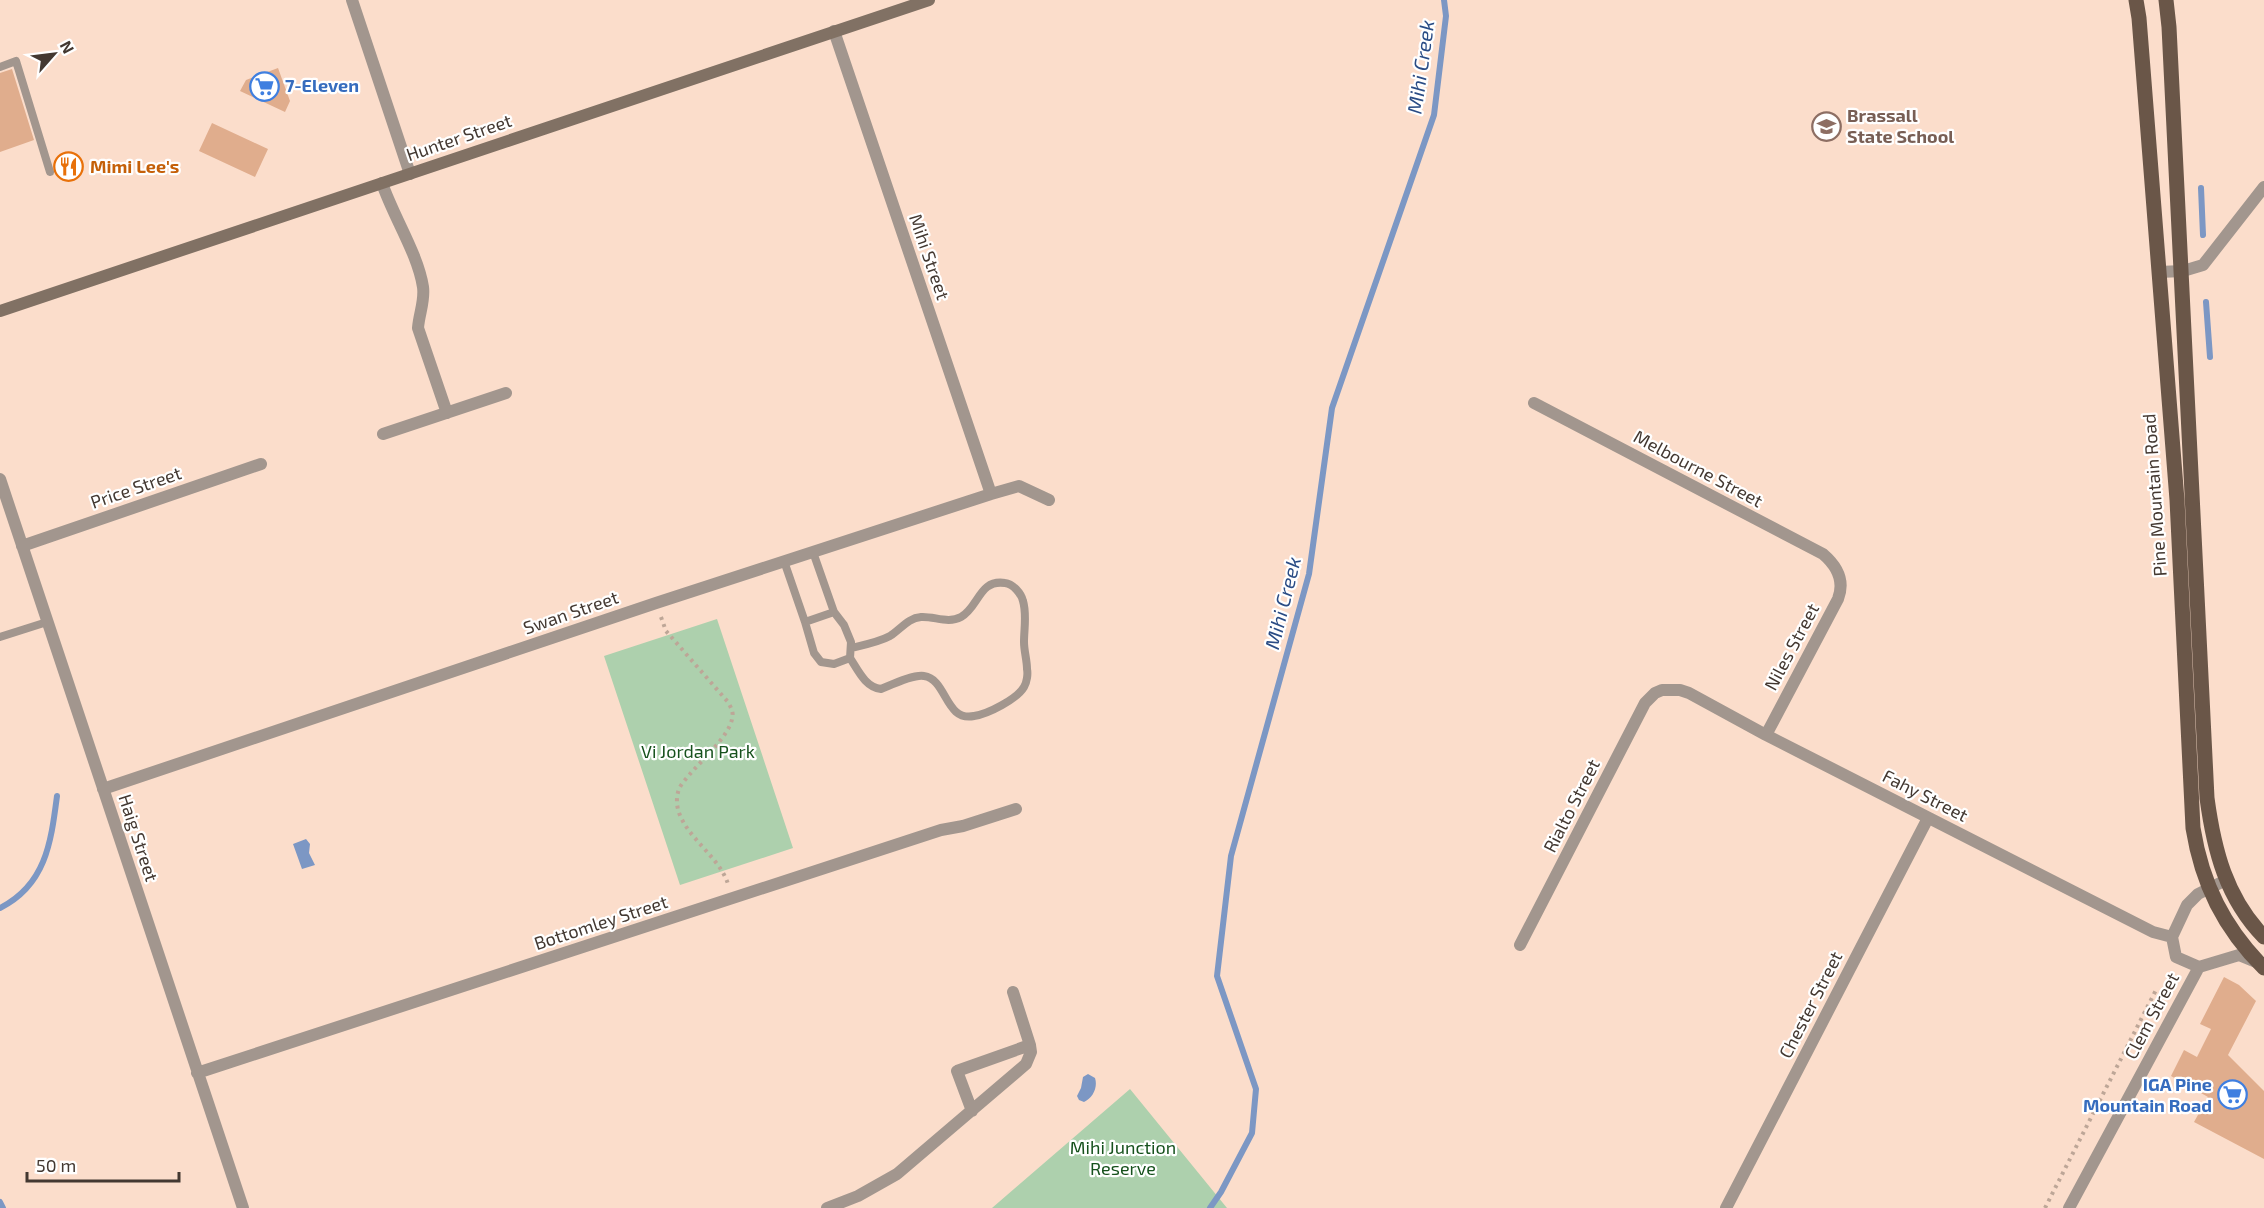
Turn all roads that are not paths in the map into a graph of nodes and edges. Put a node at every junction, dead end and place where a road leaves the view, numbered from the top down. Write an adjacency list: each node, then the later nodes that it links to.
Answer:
1 (352, 0): 8 (street)
2 (929, 0): 5 (main road, Hunter Street)
3 (2136, 0): 12 (main road, Pine Mountain Road)
4 (2166, 0): 11 (main road, Pine Mountain Road)
5 (834, 31): 8 (main road, Hunter Street); 20 (street, Mihi Street)
6 (0, 66): 7 (lane)
7 (50, 172)
8 (410, 174): 9 (main road, Hunter Street)
9 (382, 183): 13 (main road, Hunter Street); 16 (street)
10 (2264, 187): 11 (street)
11 (2183, 271): 12 (street); 36 (main road, Pine Mountain Road)
12 (2159, 272): 37 (main road, Pine Mountain Road)
13 (0, 310)
14 (506, 393): 16 (street)
15 (1534, 403): 25 (street, Melbourne Street)
16 (447, 413): 17 (street)
17 (383, 434)
18 (261, 464): 22 (street, Price Street)
19 (0, 479): 22 (street, Haig Street)
20 (991, 494): 21 (street, Swan Street); 23 (street, Swan Street)
21 (1049, 500)
22 (22, 546): 27 (street, Haig Street)
23 (813, 552): 24 (street, Swan Street); 26 (lane)
24 (784, 561): 28 (lane); 33 (street, Swan Street)
25 (1839, 575): 32 (street, Niles Street)
26 (834, 612): 28 (lane); 30 (lane)
27 (47, 622): 29 (lane); 33 (street, Haig Street)
28 (805, 622): 30 (lane)
29 (0, 637)
30 (850, 653): 30 (lane)
31 (1662, 690): 32 (street, Fahy Street); 41 (street, Rialto Street)
32 (1766, 735): 35 (street, Fahy Street)
33 (103, 789): 47 (street, Haig Street)
34 (1016, 809): 47 (street, Bottomley Street)
35 (1928, 818): 39 (street, Fahy Street); 51 (street, Chester Street)
36 (2226, 880): 37 (street); 38 (main road, Pine Mountain Road)
37 (2208, 888): 39 (street); 40 (main road, Pine Mountain Road)
38 (2260, 933): 40 (street)
39 (2172, 938): 44 (street)
40 (2241, 942): 42 (street); 43 (main road, Pine Mountain Road)
41 (1520, 945)
42 (2222, 958): 43 (street); 44 (street)
43 (2262, 966)
44 (2199, 967): 52 (street, Clem Street)
45 (1013, 992): 46 (street)
46 (1030, 1045): 48 (street); 48 (street)
47 (197, 1073): 50 (street, Haig Street)
48 (972, 1111): 49 (street)
49 (831, 1207)
50 (243, 1208)
51 (1726, 1208)
52 (2069, 1208)

